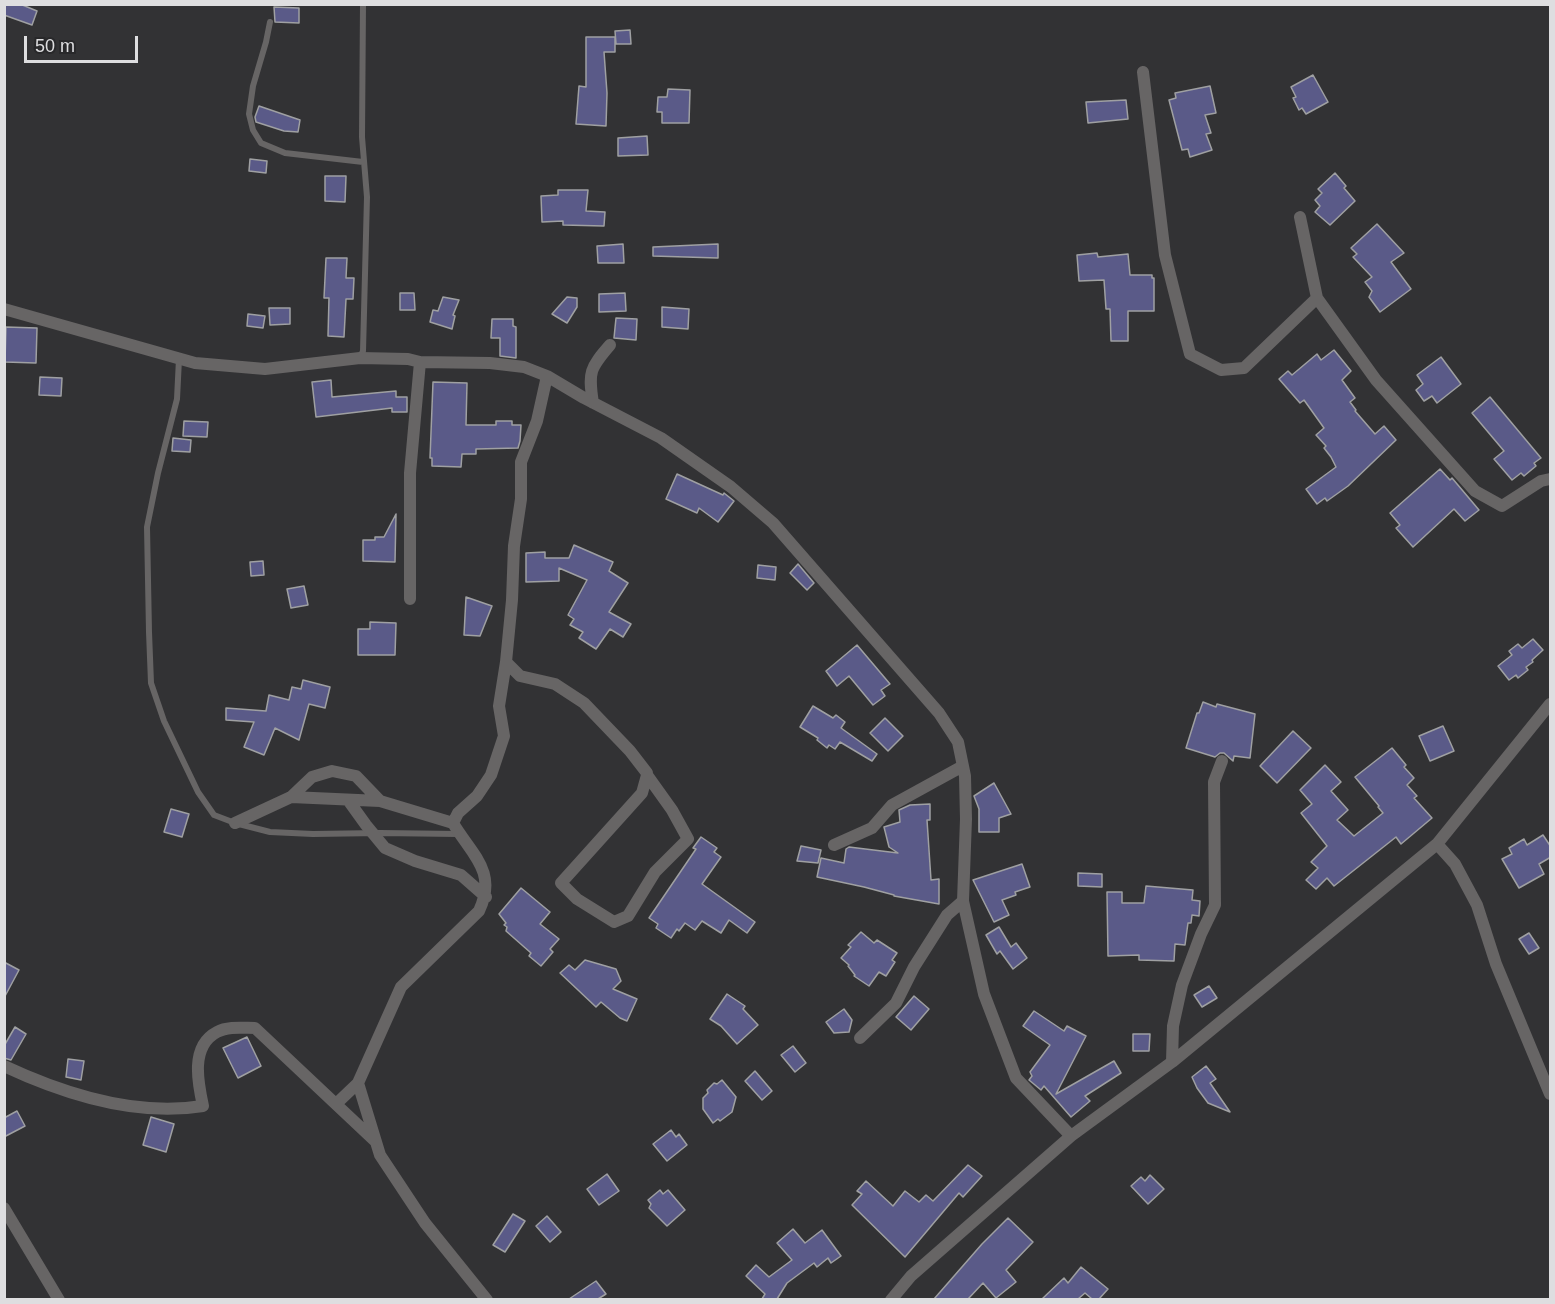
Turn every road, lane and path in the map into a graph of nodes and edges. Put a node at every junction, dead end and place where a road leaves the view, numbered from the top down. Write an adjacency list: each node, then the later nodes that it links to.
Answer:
1 (363, 4): 4 (lane)
2 (270, 22): 4 (lane)
3 (1143, 72): 6 (street)
4 (363, 162): 10 (lane)
5 (1300, 217): 6 (street)
6 (1317, 298): 14 (street)
7 (4, 309): 9 (street)
8 (610, 345): 13 (street)
9 (179, 358): 10 (street); 24 (lane)
10 (360, 358): 11 (street)
11 (420, 363): 12 (street); 15 (street)
12 (548, 376): 13 (street); 16 (street)
13 (592, 403): 19 (street)
14 (1551, 479)
15 (410, 598)
16 (506, 662): 20 (street); 25 (street)
17 (1551, 704): 27 (street)
18 (1222, 761): 32 (street)
19 (963, 766): 28 (street); 30 (street)
20 (646, 775): 20 (street)
21 (291, 797): 22 (street); 23 (street); 24 (street)
22 (348, 800): 23 (street); 26 (street)
23 (380, 801): 25 (street)
24 (236, 823): 26 (lane)
25 (456, 829): 26 (lane); 29 (street)
26 (372, 833): 29 (street)
27 (1437, 844): 32 (street); 35 (street)
28 (834, 845)
29 (486, 897): 34 (street)
30 (963, 901): 31 (street); 37 (street)
31 (860, 1038)
32 (1172, 1062): 37 (street)
33 (4, 1066): 36 (street)
34 (358, 1083): 36 (street); 38 (street)
35 (1551, 1094)
36 (336, 1104): 38 (street)
37 (1071, 1136): 42 (street)
38 (376, 1142): 41 (street)
39 (4, 1208): 40 (street)
40 (59, 1299)
41 (487, 1299)
42 (891, 1299)

